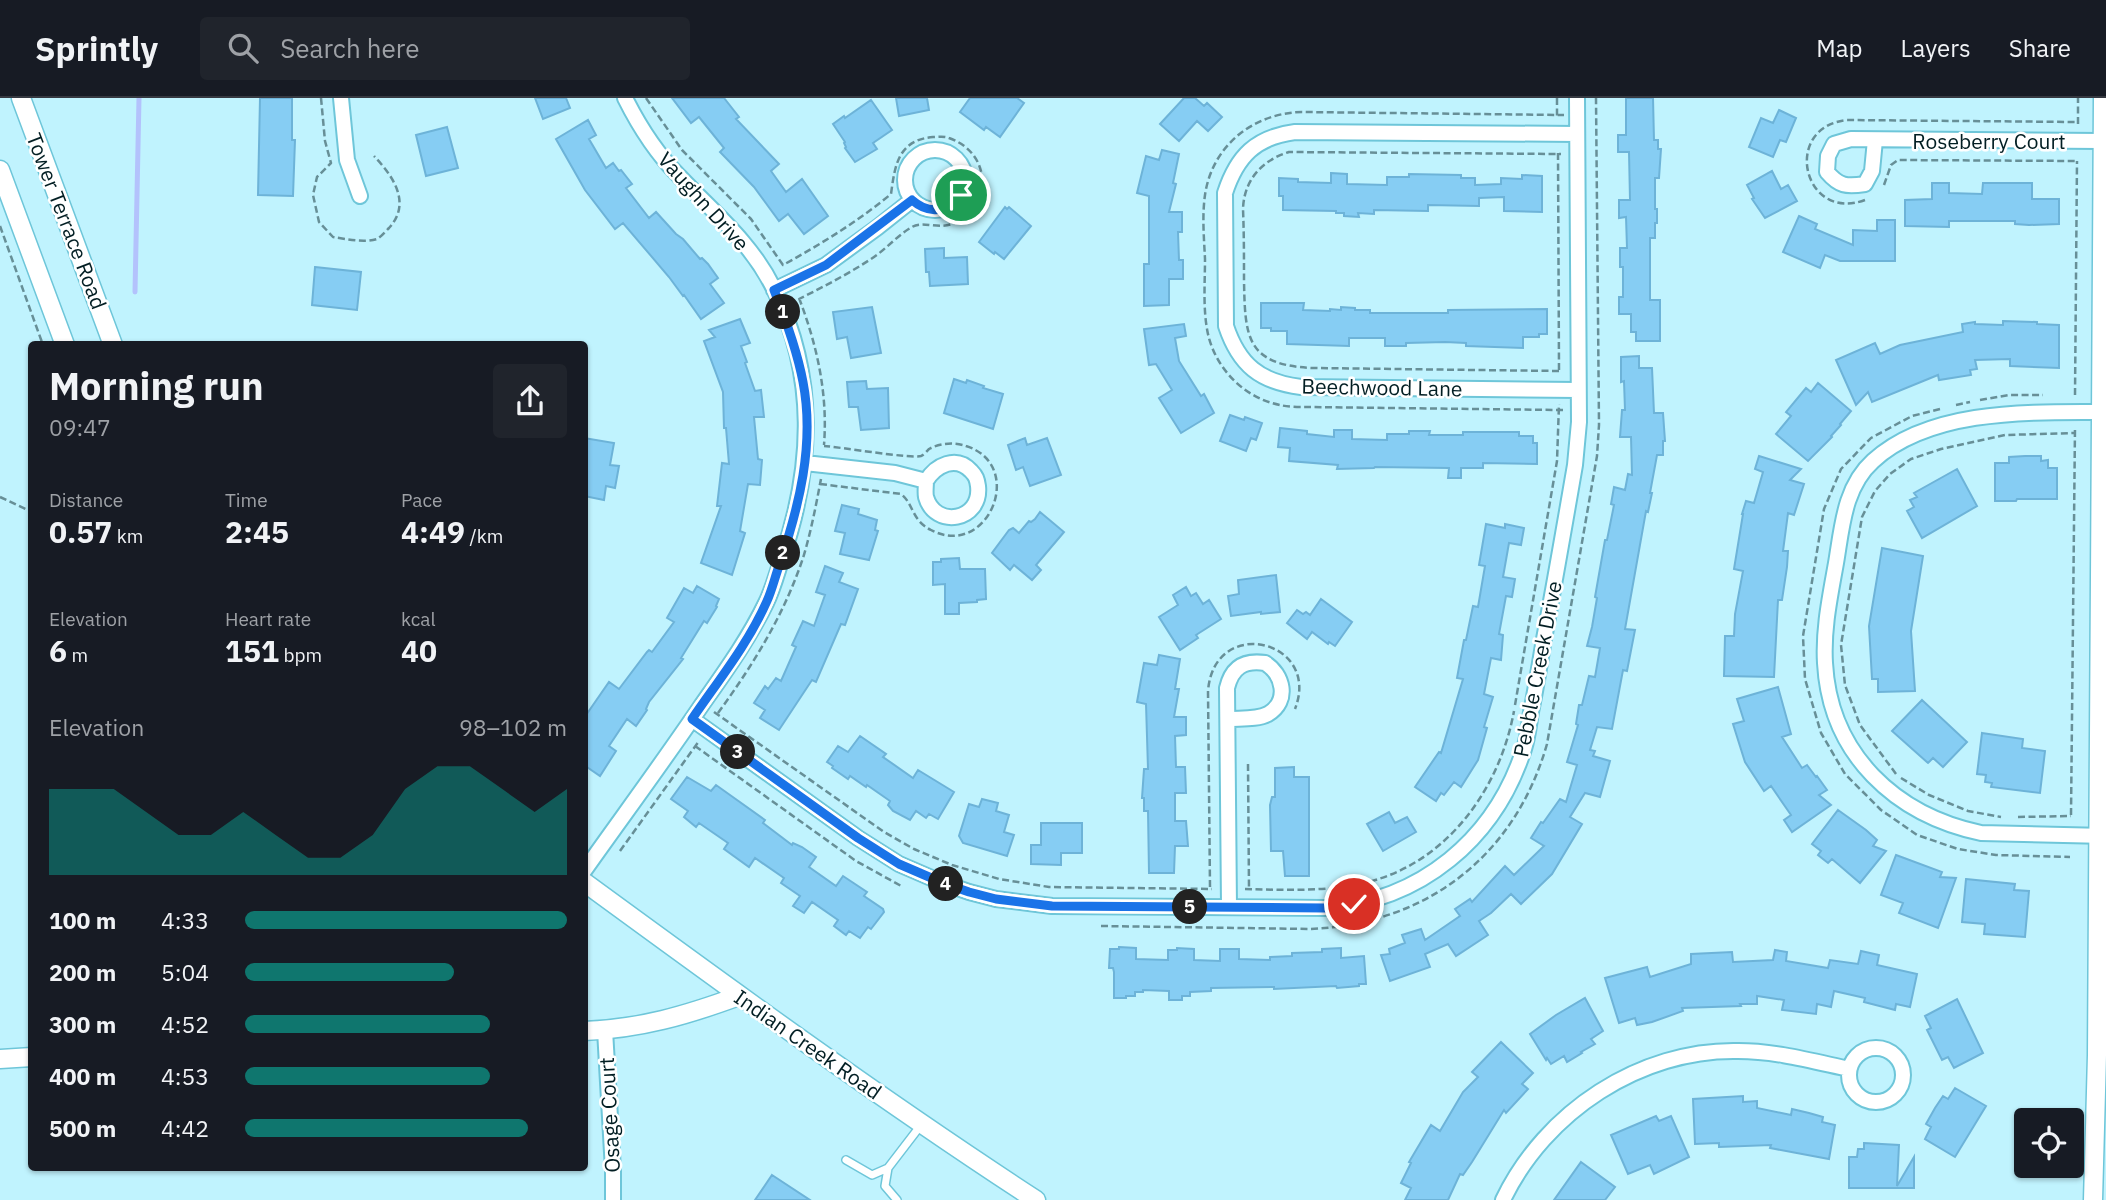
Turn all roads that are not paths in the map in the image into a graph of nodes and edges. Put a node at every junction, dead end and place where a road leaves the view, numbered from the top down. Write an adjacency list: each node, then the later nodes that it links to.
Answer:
1 (21, 98): 14 (street, Tower Terrace Road)
2 (341, 98): 10 (street)
3 (625, 98): 12 (street, Vaughn Drive)
4 (1577, 98): 6 (street, Pebble Creek Drive)
5 (2103, 98): 8 (street)
6 (1577, 134): 15 (street, Pebble Creek Drive); 15 (street, Beechwood Lane)
7 (1875, 140): 8 (street, Roseberry Court)
8 (2102, 141): 16 (street)
9 (0, 170): 13 (street)
10 (360, 196)
11 (912, 200): 11 (street); 12 (street)
12 (774, 290): 17 (street, Vaughn Drive)
13 (64, 341)
14 (112, 341)
15 (1578, 390): 24 (street, Pebble Creek Drive)
16 (2101, 412): 21 (street); 21 (street)
17 (805, 463): 18 (street); 19 (street, Vaughn Drive)
18 (926, 481)
19 (692, 719): 22 (street, Vaughn Drive); 24 (street, Pebble Creek Drive)
20 (1228, 719): 20 (street); 24 (street)
21 (2102, 836): 28 (street)
22 (588, 865)
23 (588, 885): 25 (street, Indian Creek Road)
24 (1229, 907)
25 (739, 996): 26 (street); 32 (street, Indian Creek Road)
26 (605, 1030): 27 (street); 35 (street, Osage Court)
27 (588, 1031)
28 (2101, 1055): 39 (street)
29 (28, 1058): 30 (street)
30 (0, 1059)
31 (1849, 1069): 38 (street)
32 (922, 1124): 34 (lane); 37 (street, Indian Creek Road)
33 (846, 1160): 34 (lane)
34 (888, 1168): 36 (lane)
35 (612, 1200)
36 (897, 1200)
37 (1036, 1200)
38 (1503, 1200)
39 (2093, 1200)

